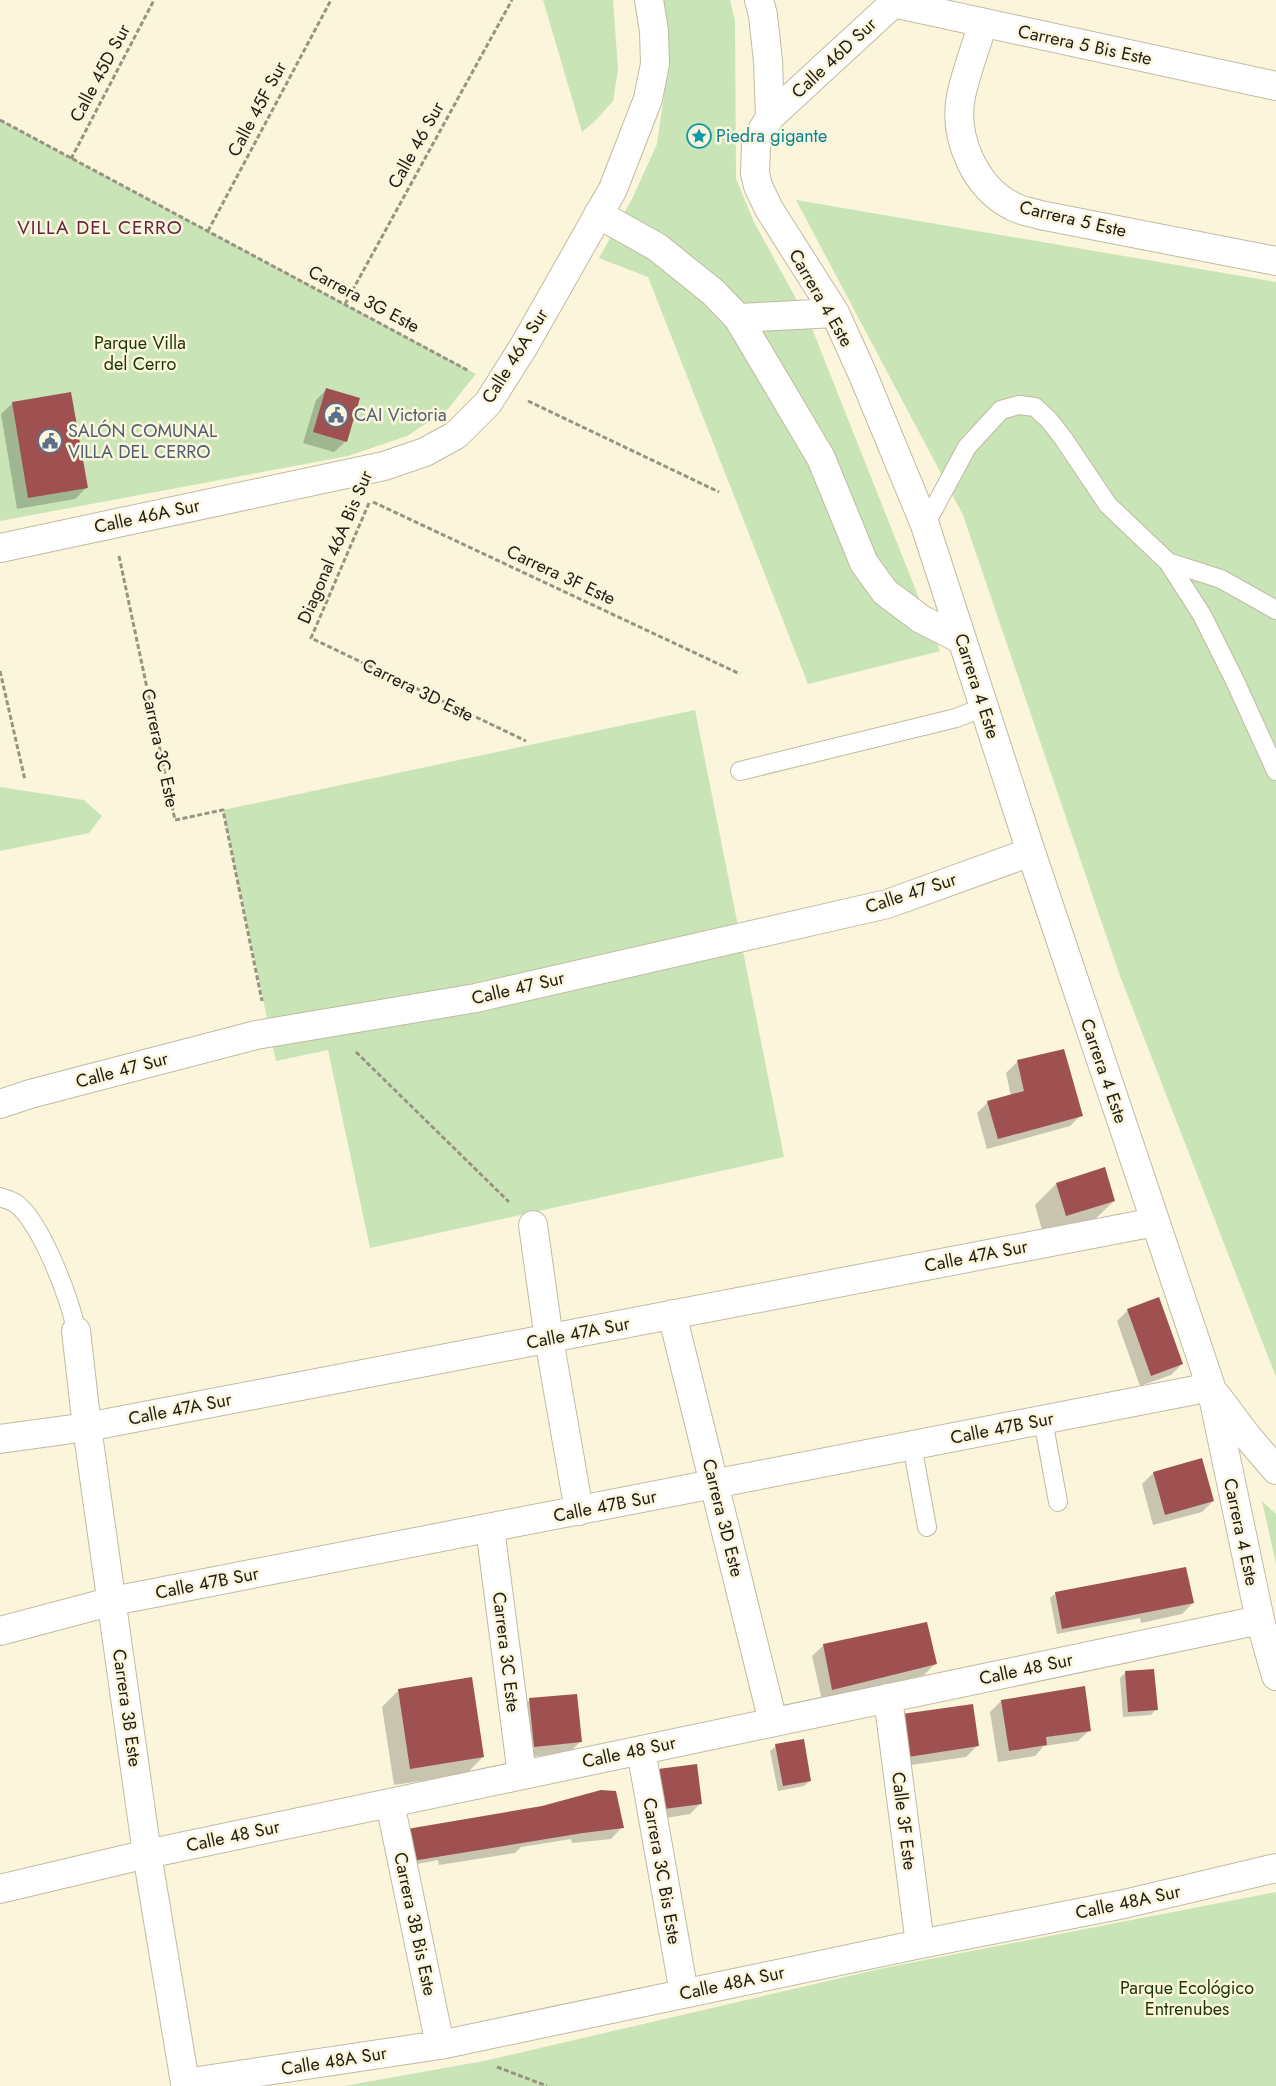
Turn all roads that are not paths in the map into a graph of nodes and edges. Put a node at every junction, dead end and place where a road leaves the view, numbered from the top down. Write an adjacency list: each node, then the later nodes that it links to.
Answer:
1 (649, 0): 7 (street, Calle 46A Sur)
2 (759, 0): 6 (street, Carrera 4 Este)
3 (895, 2): 4 (street, Carrera 5 Bis Este); 6 (street, Calle 46D Sur)
4 (983, 23): 5 (street, Carrera 5 Bis Este); 8 (street, Carrera 5 Este)
5 (1276, 86)
6 (770, 117): 9 (street, Carrera 4 Este)
7 (598, 214): 10 (street); 12 (street, Calle 46A Sur)
8 (1276, 261)
9 (835, 313): 10 (street); 11 (street, Carrera 4 Este)
10 (738, 318): 15 (street)
11 (925, 525): 13 (lane); 15 (street, Carrera 4 Este)
12 (0, 548)
13 (1168, 562): 14 (lane); 17 (lane)
14 (1276, 610)
15 (962, 640): 16 (street, Carrera 4 Este)
16 (984, 707): 18 (lane); 19 (street, Carrera 4 Este)
17 (1276, 771)
18 (740, 772)
19 (1030, 852): 20 (street, Calle 47 Sur); 22 (street, Carrera 4 Este)
20 (0, 1104)
21 (0, 1198): 25 (lane)
22 (1155, 1222): 24 (street, Calle 47A Sur); 27 (street, Carrera 4 Este)
23 (532, 1225): 26 (street)
24 (672, 1314): 26 (street, Calle 47A Sur); 33 (street, Carrera 3D Este)
25 (76, 1331): 29 (street, Carrera 3B Este)
26 (549, 1339): 29 (street, Calle 47A Sur); 35 (street)
27 (1211, 1387): 28 (street, Calle 47B Sur); 32 (street, Carrera 4 Este); 39 (street, Carrera 4 Este)
28 (1043, 1420): 31 (street, Calle 47B Sur); 34 (lane)
29 (87, 1426): 30 (street, Calle 47A Sur); 38 (street, Carrera 3B Este)
30 (0, 1438)
31 (912, 1445): 33 (street, Calle 47B Sur); 36 (lane)
32 (1276, 1470)
33 (714, 1484): 35 (street, Calle 47B Sur); 43 (street, Carrera 3D Este)
34 (1058, 1502)
35 (579, 1511): 37 (street, Calle 47B Sur)
36 (927, 1527)
37 (490, 1528): 38 (street, Calle 47B Sur); 45 (street, Carrera 3C Este)
38 (113, 1602): 40 (street, Calle 47B Sur); 47 (street, Carrera 3B Este)
39 (1260, 1620): 41 (street, Carrera 4 Este); 42 (street, Calle 48 Sur)
40 (0, 1630)
41 (1276, 1676)
42 (888, 1698): 43 (street, Calle 48 Sur); 50 (street, Calle 3F Este)
43 (774, 1722): 44 (street, Calle 48 Sur)
44 (641, 1750): 45 (street, Calle 48 Sur); 51 (street, Carrera 3C Bis Este)
45 (522, 1775): 46 (street, Calle 48 Sur)
46 (390, 1803): 47 (street, Calle 48 Sur); 52 (street, Carrera 3B Bis Este)
47 (147, 1854): 49 (street, Calle 48 Sur); 53 (street, Carrera 3B Este)
48 (1276, 1868): 50 (street, Calle 48A Sur)
49 (0, 1889)
50 (920, 1944): 51 (street, Calle 48A Sur)
51 (684, 1993): 52 (street, Calle 48A Sur)
52 (440, 2045): 53 (street, Calle 48A Sur)
53 (185, 2083)

